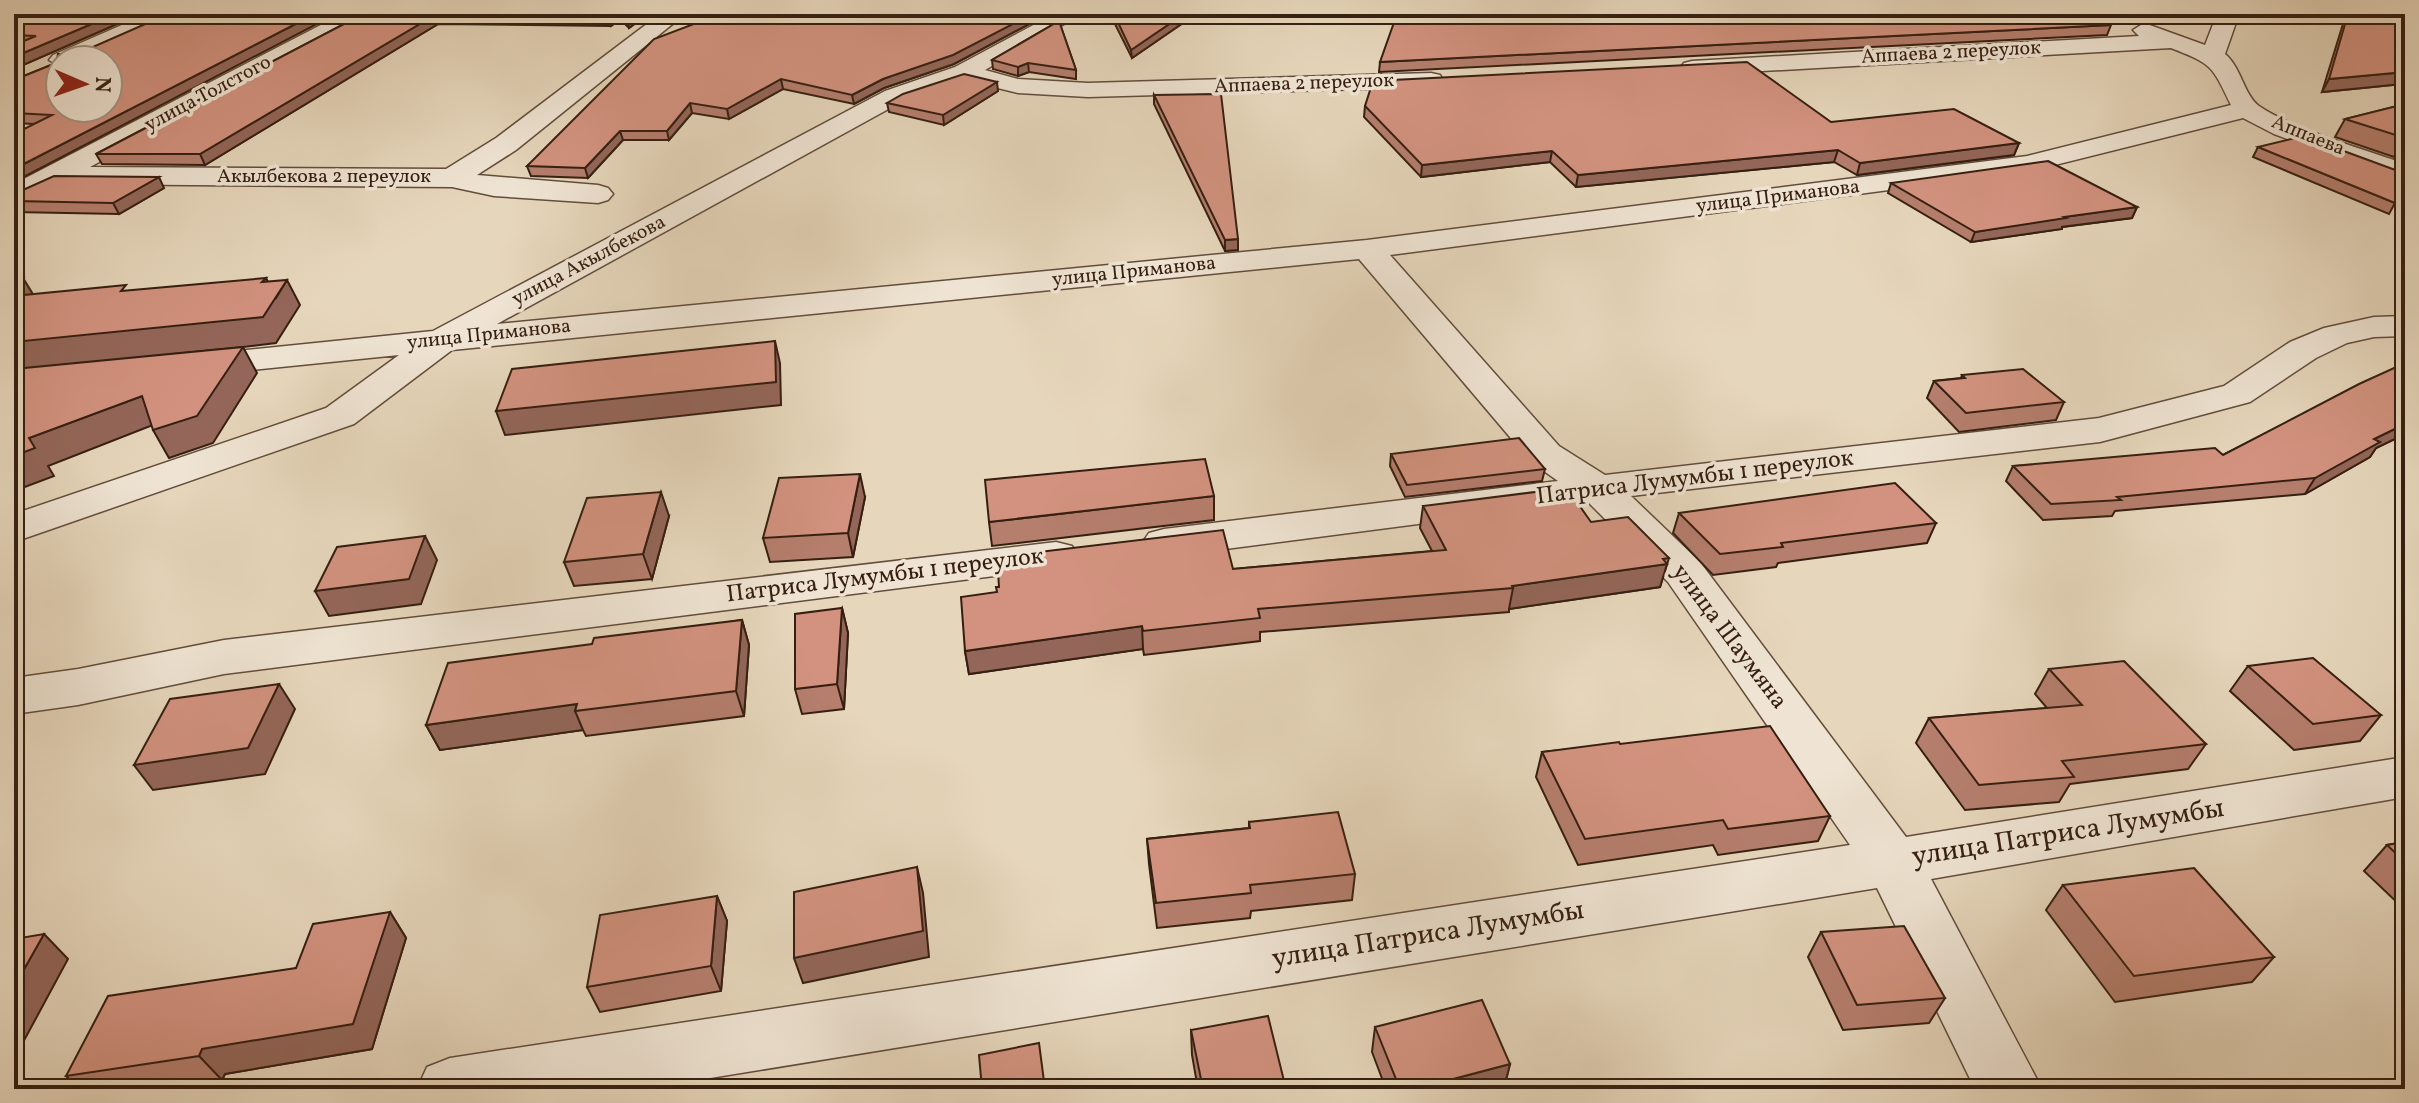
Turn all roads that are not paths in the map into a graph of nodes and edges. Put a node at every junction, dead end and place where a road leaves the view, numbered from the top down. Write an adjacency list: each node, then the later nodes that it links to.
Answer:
1 (165, 14): 8 (street)
2 (359, 14): 17 (street, улица Толстого)
3 (1070, 14): 13 (street, улица Акылбекова)
4 (2228, 14): 9 (street)
5 (684, 16): 18 (street, Акылбекова 2 переулок)
6 (2117, 19): 7 (street)
7 (2172, 41): 9 (street); 11 (street, Аппаева 2 переулок)
8 (97, 44)
9 (2213, 56): 15 (street, Аппаева)
10 (44, 68): 12 (street)
11 (1675, 69)
12 (37, 71)
13 (964, 72): 14 (street, Аппаева 2 переулок); 23 (street, улица Акылбекова)
14 (1454, 79)
15 (2246, 109): 16 (street, Аппаева); 21 (street, улица Приманова)
16 (2405, 174)
17 (53, 175): 18 (street, Акылбекова 2 переулок); 20 (street, улица Толстого)
18 (452, 178): 19 (street)
19 (598, 194)
20 (14, 196)
21 (1367, 249): 23 (street, улица Приманова); 25 (street, улица Шаумяна)
22 (2405, 326): 25 (street, Патриса Лумумбы 1 переулок)
23 (444, 339): 24 (street, улица Приманова); 26 (street, улица Акылбекова)
24 (168, 367)
25 (1600, 490): 27 (street, Патриса Лумумбы 1 переулок); 29 (street, улица Шаумяна)
26 (14, 529)
27 (14, 696)
28 (2405, 777): 29 (street, улица Патриса Лумумбы)
29 (1893, 862): 30 (street, улица Патриса Лумумбы); 31 (street, улица Шаумяна)
30 (450, 1089)
31 (2009, 1089)

